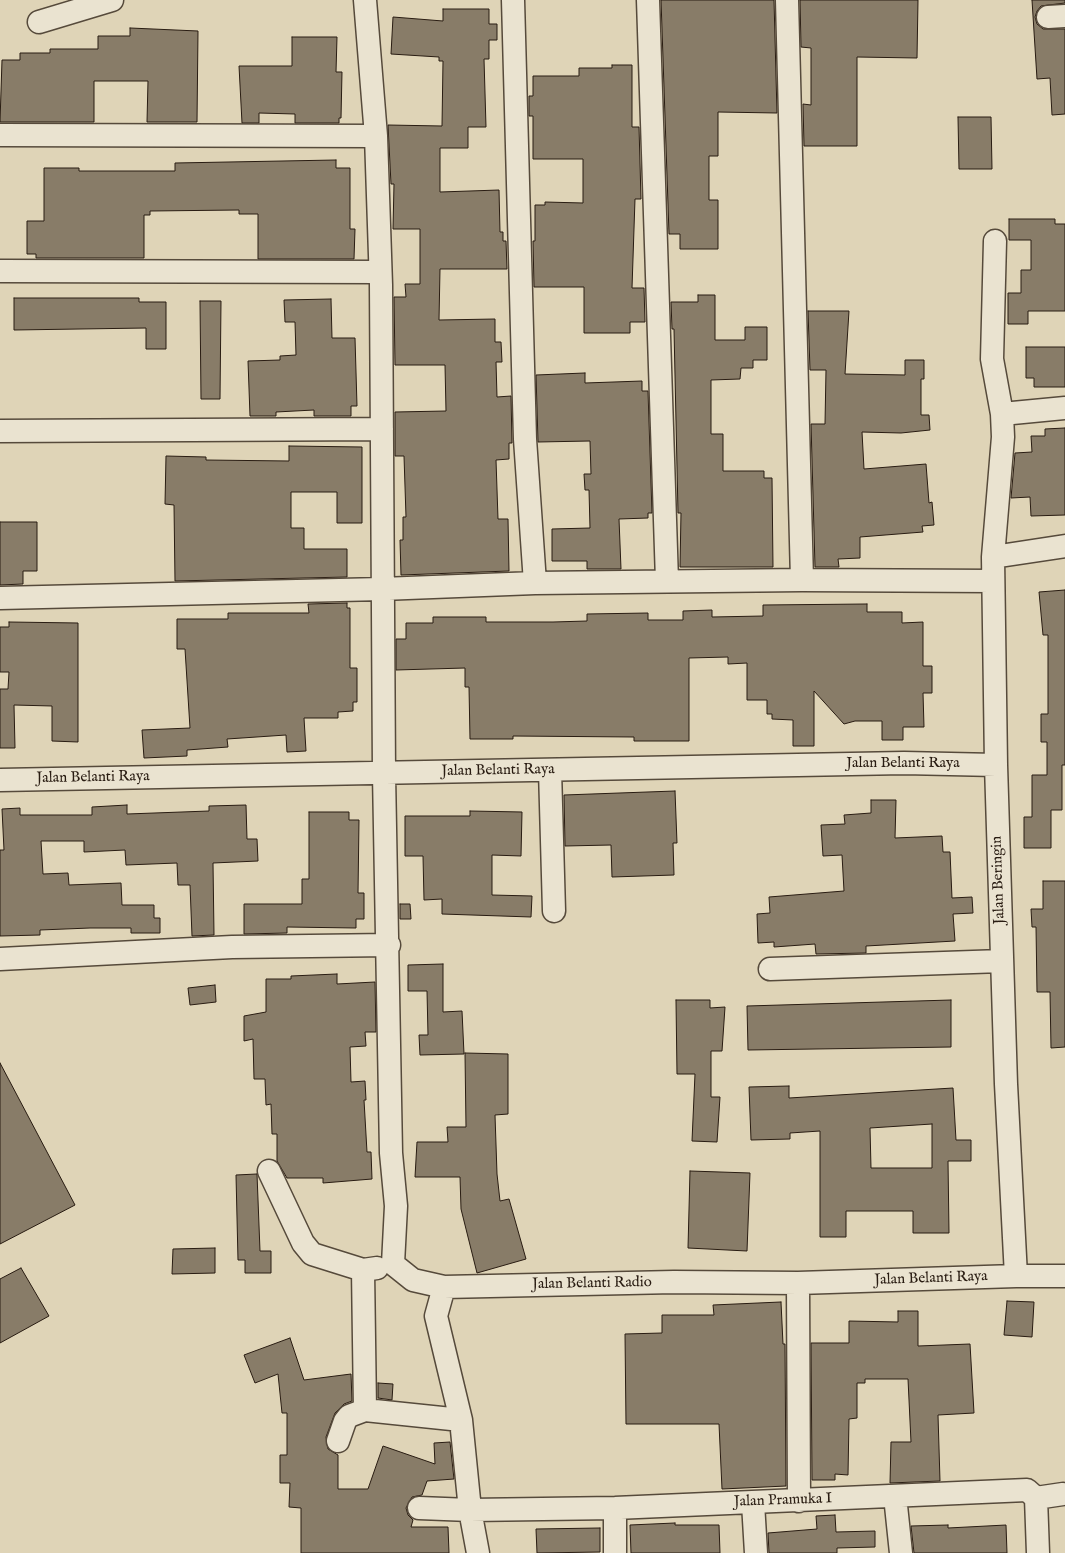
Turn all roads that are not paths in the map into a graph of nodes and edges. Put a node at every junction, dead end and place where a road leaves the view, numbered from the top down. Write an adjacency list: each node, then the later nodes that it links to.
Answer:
1 (112, 0): 6 (street)
2 (365, 0): 8 (street)
3 (512, 0): 21 (street)
4 (648, 0): 19 (street)
5 (787, 0): 18 (street)
6 (39, 22)
7 (0, 135): 8 (street)
8 (376, 136): 11 (street)
9 (995, 241): 13 (street, Jalan Beringin)
10 (0, 271): 11 (street)
11 (380, 272): 14 (street)
12 (1065, 408): 13 (street)
13 (1002, 414): 17 (street, Jalan Beringin)
14 (382, 429): 15 (street); 22 (street)
15 (0, 431)
16 (1065, 546): 17 (street)
17 (993, 557): 20 (street, Jalan Beringin)
18 (802, 580): 19 (street); 20 (street)
19 (667, 581): 21 (street)
20 (993, 581): 24 (street, Jalan Beringin)
21 (535, 583): 22 (street)
22 (382, 589): 23 (street); 26 (street)
23 (0, 598)
24 (996, 764): 25 (street, Jalan Belanti Raya); 31 (street, Jalan Beringin)
25 (550, 770): 26 (street, Jalan Belanti Raya); 28 (street)
26 (384, 774): 27 (street, Jalan Belanti Raya); 29 (street)
27 (0, 780)
28 (554, 911)
29 (389, 945): 30 (street); 34 (street)
30 (0, 959)
31 (1002, 961): 32 (street); 36 (street, Jalan Beringin)
32 (770, 969)
33 (269, 1171): 35 (street)
34 (393, 1264): 35 (street); 39 (street, Jalan Belanti Radio)
35 (362, 1270): 40 (street)
36 (1016, 1276): 37 (street, Jalan Belanti Raya); 38 (street, Jalan Belanti Raya)
37 (1065, 1276)
38 (798, 1283): 39 (street, Jalan Belanti Radio); 46 (street)
39 (444, 1287): 41 (street)
40 (365, 1410): 41 (street); 42 (street)
41 (461, 1420): 50 (street)
42 (338, 1442)
43 (1063, 1494): 45 (street)
44 (895, 1496): 45 (street, Jalan Pramuka I); 46 (street, Jalan Pramuka I); 54 (street)
45 (1036, 1498): 55 (street)
46 (799, 1501): 47 (street, Jalan Pramuka I)
47 (753, 1503): 49 (street, Jalan Pramuka I); 53 (street)
48 (419, 1508): 50 (street, Jalan Pramuka I)
49 (615, 1508): 50 (street, Jalan Pramuka I); 52 (street)
50 (470, 1510): 51 (street)
51 (478, 1553)
52 (615, 1553)
53 (756, 1553)
54 (901, 1553)
55 (1038, 1553)

